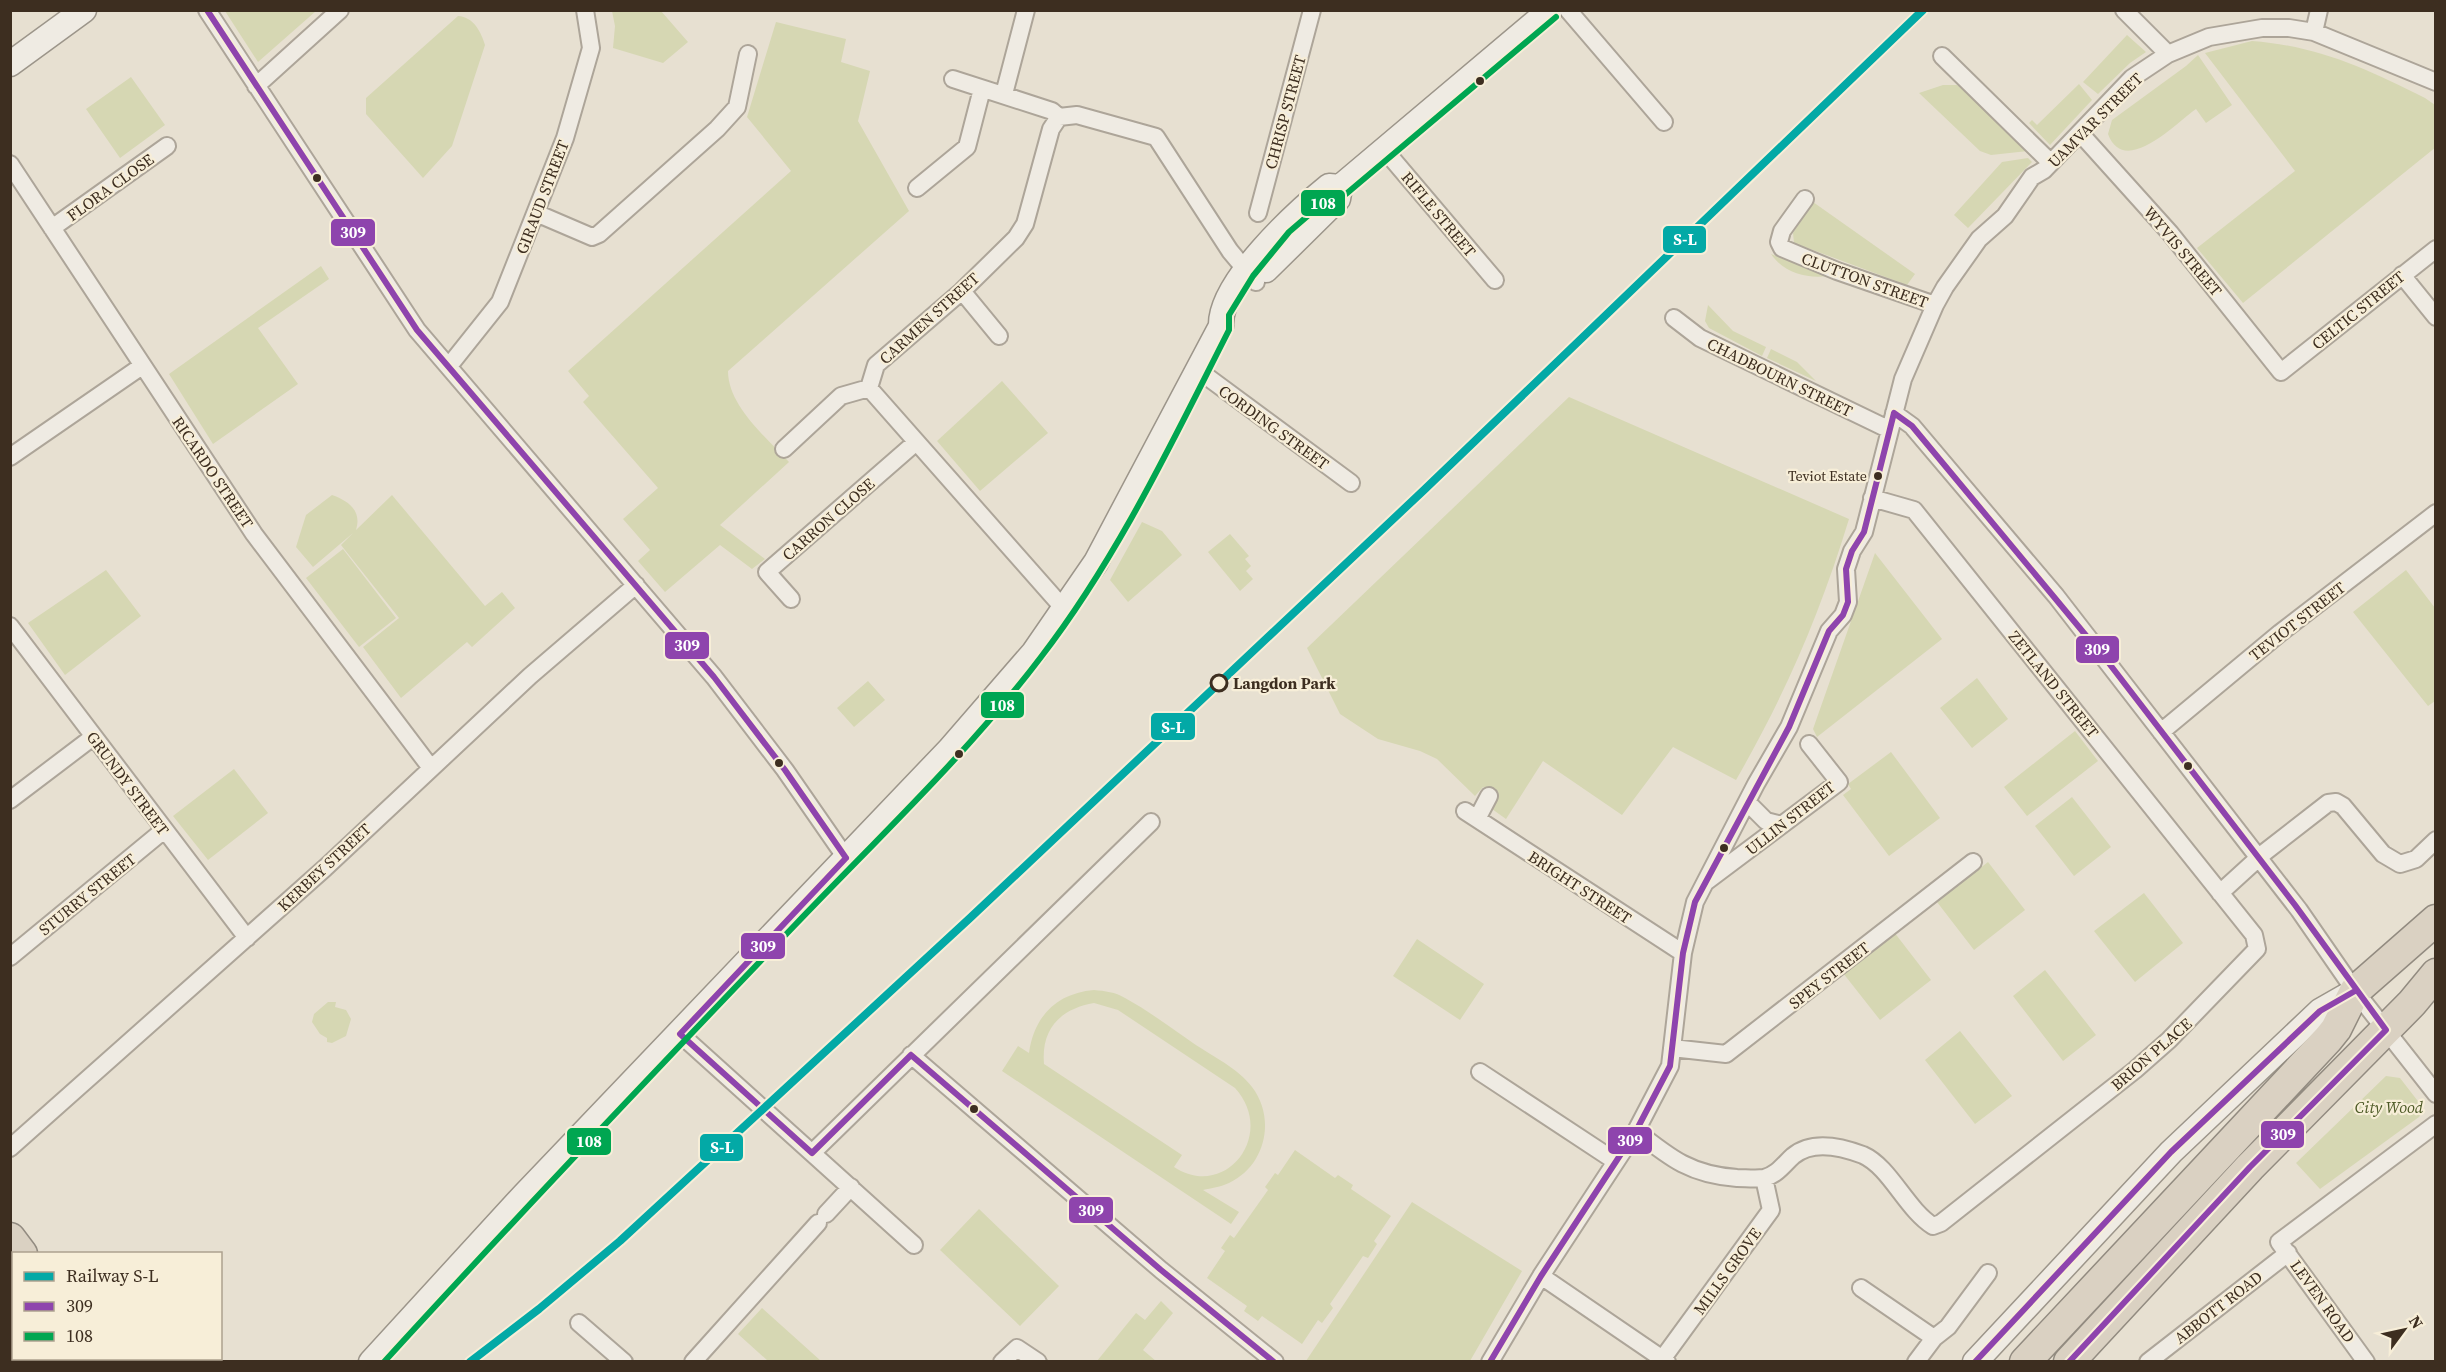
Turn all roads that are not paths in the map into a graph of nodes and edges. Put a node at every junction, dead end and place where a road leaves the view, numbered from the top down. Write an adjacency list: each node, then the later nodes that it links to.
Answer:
1 (84, 10): 15 (street)
2 (207, 10): 18 (street)
3 (340, 10): 18 (street)
4 (585, 10): 30 (street, GIRAUD STREET)
5 (1026, 10): 20 (street)
6 (1312, 10): 31 (street, CHRISP STREET)
7 (1550, 10): 25 (street)
8 (1568, 10): 22 (street)
9 (2124, 10): 13 (street)
10 (2319, 10): 11 (street)
11 (2314, 32): 13 (street, UAMVAR STREET); 17 (street, UAMVAR STREET)
12 (748, 54): 30 (street)
13 (2168, 54): 23 (street, UAMVAR STREET)
14 (1942, 56): 26 (street)
15 (10, 64)
16 (953, 79): 19 (street)
17 (2436, 82)
18 (256, 86): 43 (street)
19 (982, 89): 20 (street); 28 (street)
20 (1004, 94): 21 (street)
21 (1066, 116): 35 (street); 37 (street, CARMEN STREET)
22 (1664, 122)
23 (2080, 133): 26 (street, UAMVAR STREET); 45 (street, WYVIS STREET)
24 (168, 146): 32 (street, FLORA CLOSE)
25 (1383, 148): 35 (street); 36 (street, RIFLE STREET)
26 (2051, 163): 38 (street, UAMVAR STREET)
27 (10, 164): 32 (street, RICARDO STREET)
28 (917, 188)
29 (1805, 200): 38 (street, CLUTTON STREET)
30 (536, 213): 43 (street, GIRAUD STREET)
31 (1258, 213)
32 (52, 228): 42 (street, RICARDO STREET)
33 (2436, 249): 34 (street, CELTIC STREET)
34 (2402, 275): 39 (street); 45 (street, CELTIC STREET)
35 (1251, 276): 44 (street)
36 (1495, 280)
37 (962, 291): 41 (street); 46 (street, CARMEN STREET)
38 (1935, 306): 47 (street, UAMVAR STREET)
39 (2436, 317)
40 (1674, 318): 48 (street, CHADBOURN STREET)
41 (999, 336)
42 (142, 366): 51 (street); 62 (street, RICARDO STREET)
43 (449, 366): 55 (street)
44 (1198, 370): 52 (street, CORDING STREET); 57 (street)
45 (2281, 372)
46 (869, 388): 49 (street); 50 (street)
47 (1894, 413): 48 (street, UAMVAR STREET); 59 (street)
48 (1890, 430): 53 (street, UAMVAR STREET)
49 (915, 442): 56 (street, CARRON CLOSE); 57 (street)
50 (784, 449)
51 (10, 457)
52 (1351, 483)
53 (1872, 498): 65 (street, UAMVAR STREET); 74 (street, ZETLAND STREET)
54 (2436, 513): 59 (street, TEVIOT STREET)
55 (636, 585): 62 (street, KERBEY STREET); 70 (street)
56 (791, 599)
57 (1065, 610): 70 (street)
58 (10, 626): 60 (street, GRUNDY STREET)
59 (2161, 732): 71 (street)
60 (93, 737): 64 (street); 68 (street, GRUNDY STREET)
61 (1809, 744): 67 (street, ULLIN STREET)
62 (431, 768): 76 (street, KERBEY STREET)
63 (1490, 796): 77 (street, BRIGHT STREET)
64 (10, 800)
65 (1747, 802): 67 (street); 73 (street, UAMVAR STREET)
66 (1151, 822): 84 (street)
67 (1782, 825): 73 (street, ULLIN STREET)
68 (164, 830): 76 (street, GRUNDY STREET); 78 (street, STURRY STREET)
69 (2436, 840): 71 (street)
70 (846, 858): 82 (street)
71 (2259, 858): 74 (street); 80 (street)
72 (1973, 862): 83 (street, SPEY STREET)
73 (1704, 884): 77 (street, UAMVAR STREET)
74 (2220, 892): 92 (street, BRION PLACE)
75 (2436, 920): 80 (highway)
76 (247, 938): 90 (street, KERBEY STREET)
77 (1683, 953): 83 (street, UAMVAR STREET)
78 (10, 957)
79 (2436, 974): 81 (highway)
80 (2355, 991): 81 (street); 112 (street); 113 (highway)
81 (2386, 1029): 86 (street); 114 (highway)
82 (680, 1034): 89 (street); 105 (street)
83 (1672, 1048): 88 (street, UAMVAR STREET)
84 (911, 1055): 89 (street); 109 (street)
85 (1480, 1072): 91 (street)
86 (2436, 1094)
87 (2436, 1124): 96 (street, ABBOTT ROAD)
88 (1636, 1131): 91 (street, UAMVAR STREET); 92 (street)
89 (805, 1147): 93 (street)
90 (10, 1148)
91 (1616, 1161): 99 (street, UAMVAR STREET)
92 (1764, 1178): 104 (street, MILLS GROVE)
93 (850, 1188): 95 (street); 107 (street)
94 (11, 1239): 97 (highway)
95 (914, 1245)
96 (2283, 1247): 115 (street, ABBOTT ROAD); 116 (street, LEVEN ROAD)
97 (21, 1252)
98 (1988, 1273): 102 (street)
99 (1541, 1276): 104 (street); 110 (street, UAMVAR STREET)
100 (1861, 1288): 102 (street)
101 (579, 1323): 106 (street)
102 (1934, 1338): 111 (street)
103 (1004, 1360): 108 (street)
104 (1665, 1360)
105 (371, 1362)
106 (624, 1362)
107 (693, 1362)
108 (1038, 1362)
109 (1275, 1362)
110 (1490, 1362)
111 (1916, 1362)
112 (1975, 1362)
113 (2025, 1362)
114 (2069, 1362)
115 (2148, 1362)
116 (2366, 1362)

